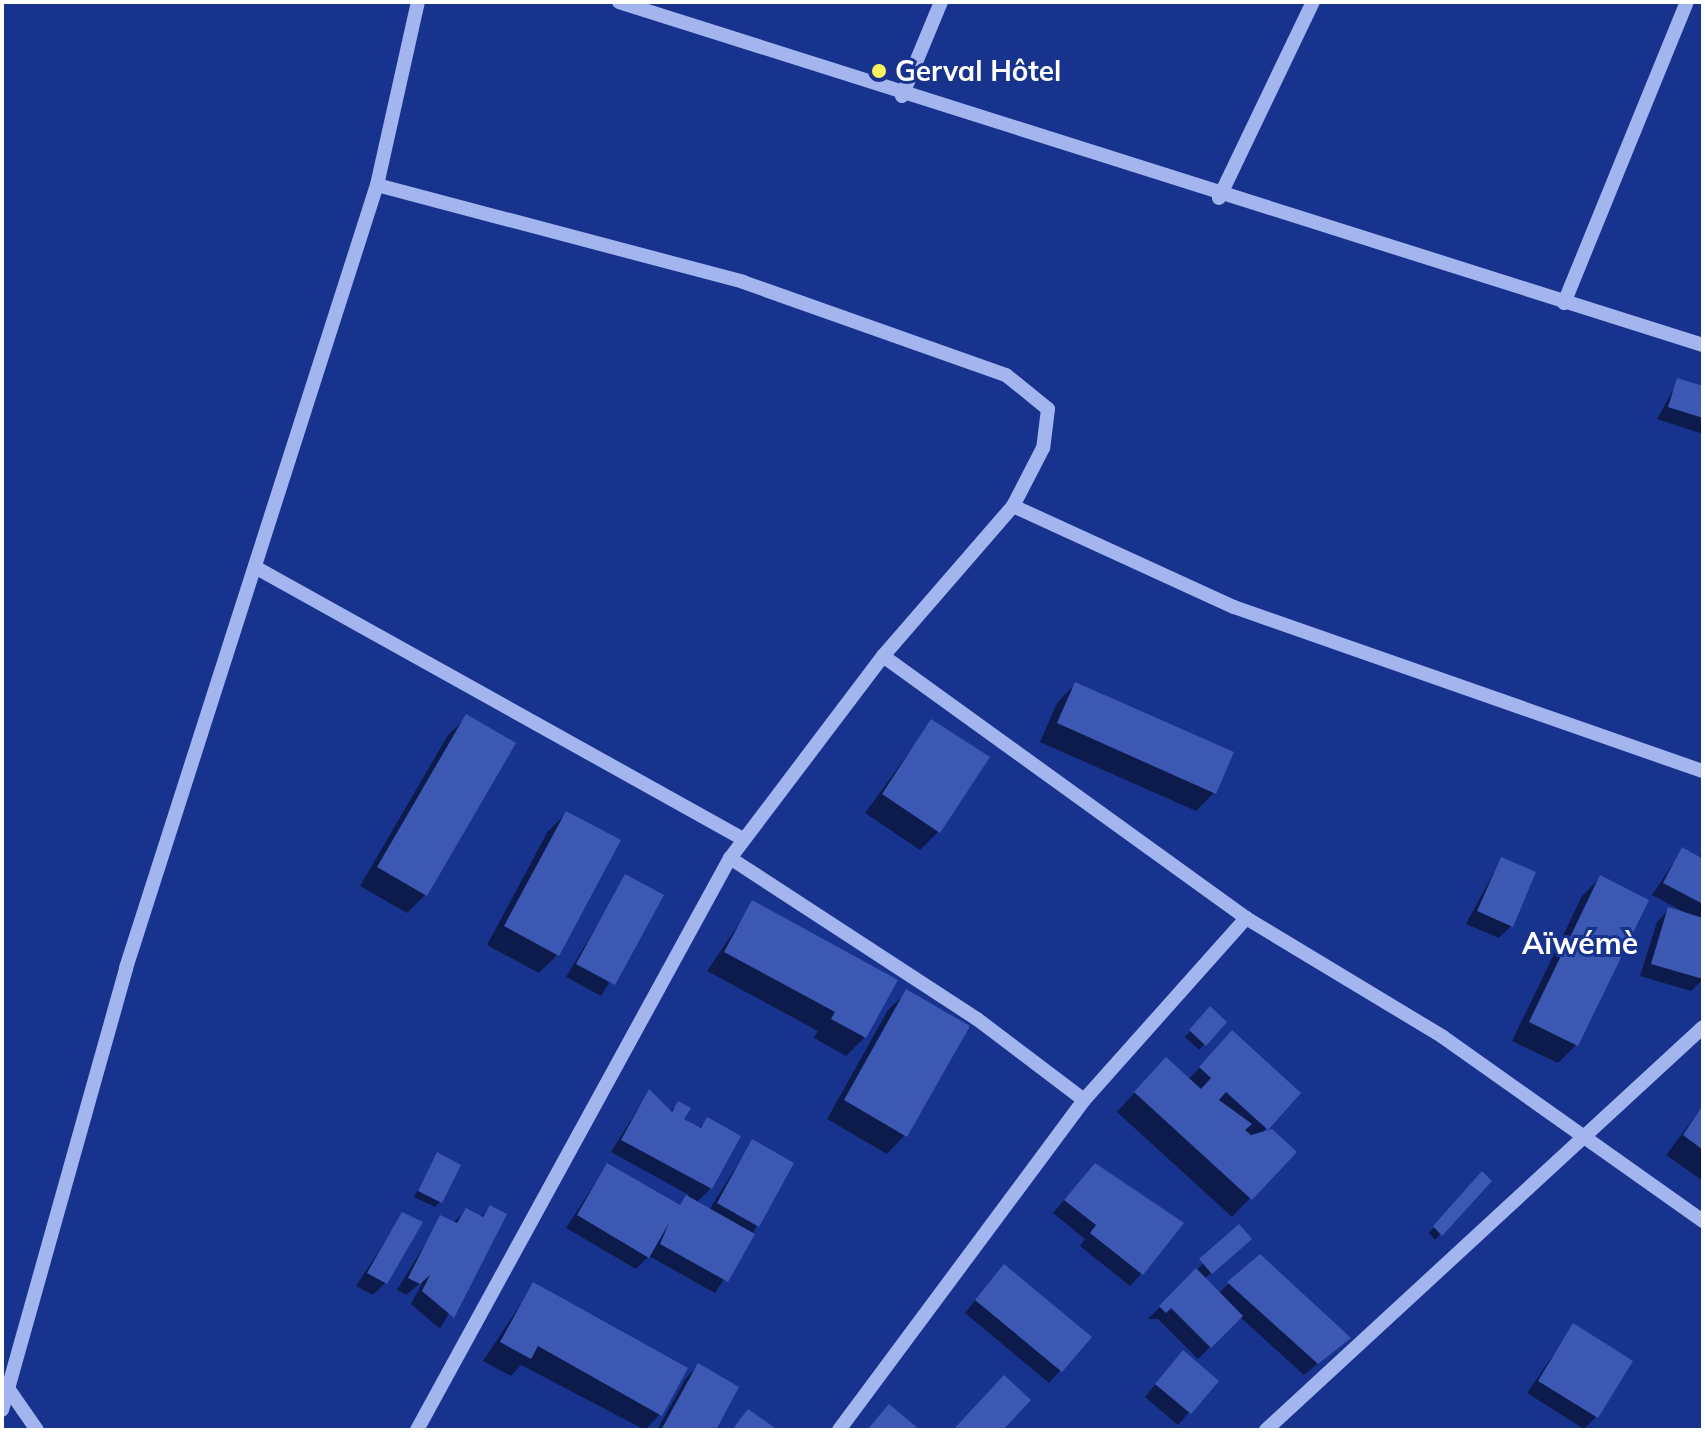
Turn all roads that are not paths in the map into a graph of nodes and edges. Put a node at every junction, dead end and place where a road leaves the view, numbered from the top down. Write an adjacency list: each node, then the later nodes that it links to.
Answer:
1 (418, 2): 7 (street)
2 (619, 2): 6 (street)
3 (941, 2): 6 (street)
4 (1313, 2): 8 (street)
5 (1687, 2): 9 (street)
6 (902, 96): 8 (street)
7 (377, 185): 11 (street); 12 (street)
8 (1219, 198): 9 (street)
9 (1564, 303): 10 (street)
10 (1703, 345)
11 (1013, 506): 13 (street); 14 (street)
12 (255, 567): 15 (street); 22 (street)
13 (883, 656): 15 (street); 17 (street)
14 (1703, 771)
15 (743, 839): 16 (street)
16 (730, 858): 19 (street); 25 (street)
17 (1246, 918): 19 (street); 20 (street)
18 (1703, 1027): 20 (street)
19 (1084, 1100): 26 (street)
20 (1587, 1137): 21 (street); 27 (street)
21 (1703, 1221)
22 (4, 1384): 23 (street); 24 (street)
23 (2, 1410)
24 (37, 1430)
25 (417, 1430)
26 (839, 1430)
27 (1266, 1430)

